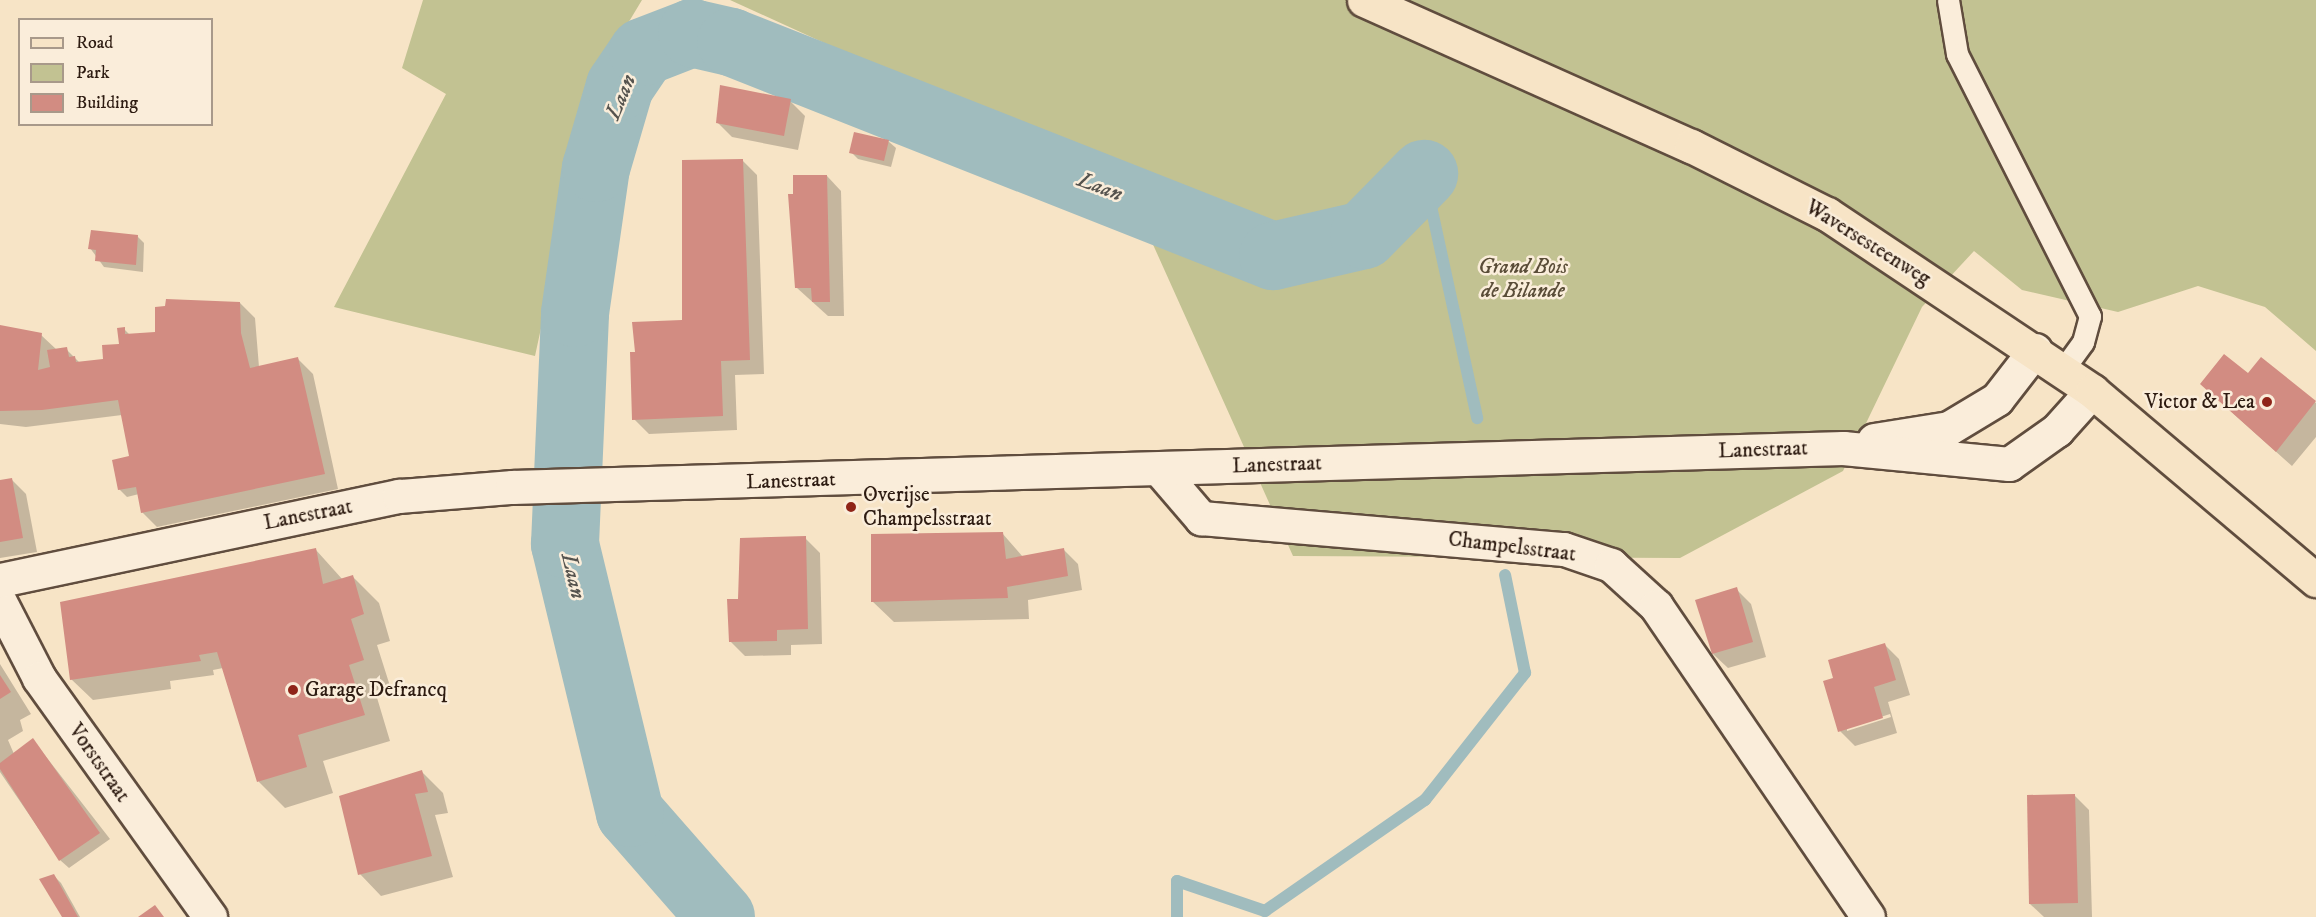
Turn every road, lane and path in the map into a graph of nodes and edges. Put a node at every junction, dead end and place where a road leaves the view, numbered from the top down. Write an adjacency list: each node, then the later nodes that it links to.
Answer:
1 (1364, 0): 3 (main road, Waversesteenweg)
2 (1948, 0): 4 (lane)
3 (2035, 350): 4 (main road, Waversesteenweg); 6 (street, Lanestraat)
4 (2062, 370): 5 (main road, Waversesteenweg)
5 (2092, 391): 6 (street, Lanestraat); 9 (main road, Waversesteenweg)
6 (1843, 447): 7 (street, Lanestraat)
7 (1159, 469): 8 (street, Lanestraat); 11 (street, Champelsstraat)
8 (0, 580)
9 (2316, 580)
10 (0, 602): 12 (street, Vorststraat)
11 (1837, 873): 13 (street, Champelsstraat); 14 (street, Champelsstraat)
12 (210, 917)
13 (1849, 917)
14 (1868, 917)

